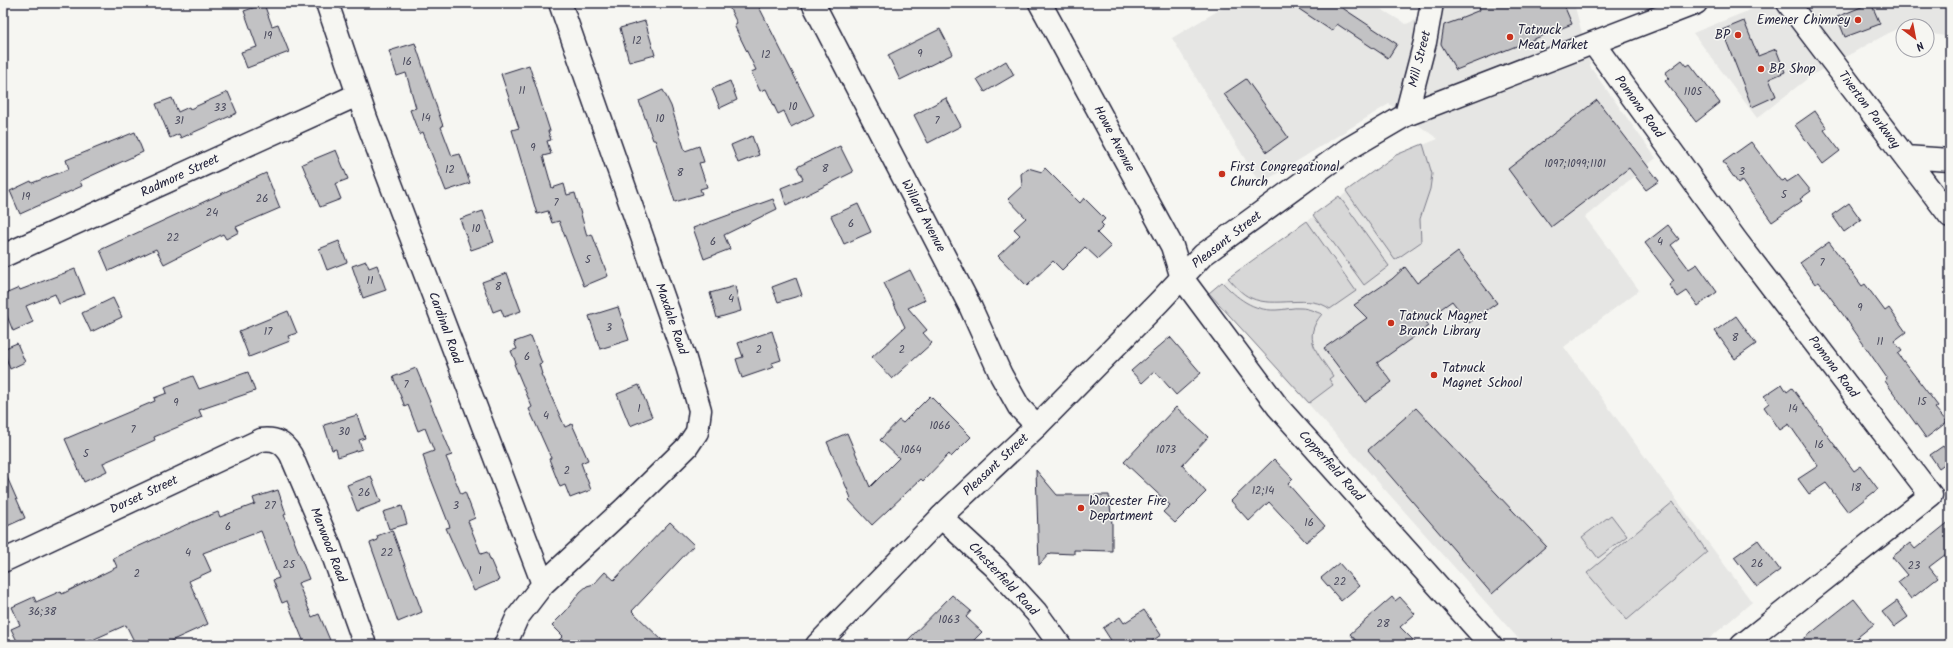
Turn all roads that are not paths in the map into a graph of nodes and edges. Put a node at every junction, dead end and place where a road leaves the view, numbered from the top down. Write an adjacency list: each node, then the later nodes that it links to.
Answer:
1 (327, 3): 9 (street, Cardinal Road)
2 (560, 3): 20 (street, Maxdale Road)
3 (813, 3): 16 (street, Willard Avenue)
4 (1040, 3): 15 (street, Howe Avenue)
5 (1432, 3): 10 (street, Mill Street)
6 (1696, 3): 8 (street, Pleasant Street)
7 (1788, 3): 11 (street, Tiverton Parkway)
8 (1593, 43): 10 (street, Pleasant Street); 26 (street, Pomona Road)
9 (358, 95): 14 (street, Radmore Street); 20 (street, Cardinal Road)
10 (1406, 115): 15 (street, Pleasant Street)
11 (1905, 157): 12 (street); 13 (street, Tiverton Parkway)
12 (1950, 160)
13 (1950, 216)
14 (3, 256)
15 (1182, 278): 16 (street, Pleasant Street); 25 (street, Copperfield Road)
16 (1038, 426): 18 (street, Pleasant Street)
17 (286, 446): 19 (street, Dorset Street); 21 (street, Marwood Road)
18 (941, 517): 23 (street, Pleasant Street); 24 (street, Chesterfield Road)
19 (3, 561)
20 (543, 584): 22 (street)
21 (365, 645)
22 (505, 645)
23 (816, 645)
24 (1060, 645)
25 (1491, 645)
26 (1742, 645)

